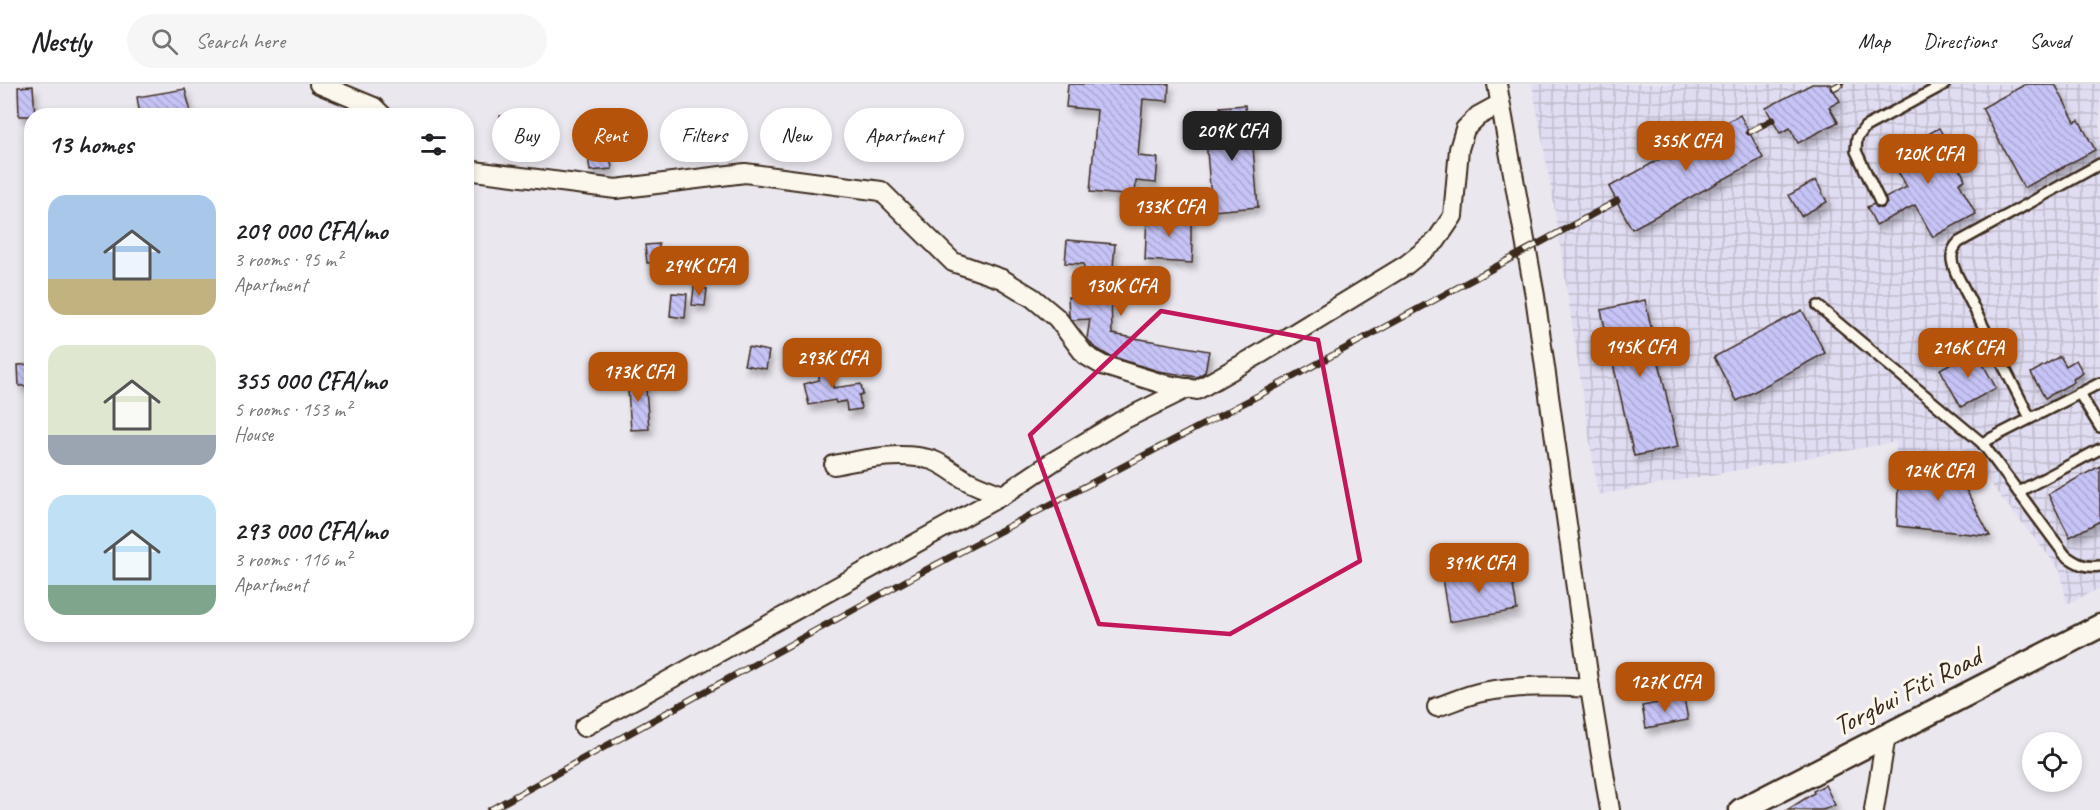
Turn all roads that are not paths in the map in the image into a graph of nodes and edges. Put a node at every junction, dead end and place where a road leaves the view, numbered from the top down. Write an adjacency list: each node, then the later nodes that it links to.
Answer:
1 (319, 84): 5 (street)
2 (1497, 84): 4 (street)
3 (1945, 84): 8 (lane)
4 (1500, 104): 11 (street); 22 (street)
5 (375, 108)
6 (2100, 164): 13 (lane)
7 (474, 172): 11 (street)
8 (1880, 202)
9 (1818, 306): 15 (lane)
10 (2100, 383): 12 (lane)
11 (1188, 388): 19 (street)
12 (2079, 393): 13 (lane); 14 (lane)
13 (2030, 418): 15 (lane)
14 (2100, 428)
15 (1982, 443): 18 (lane)
16 (2100, 449): 18 (lane)
17 (834, 465): 19 (street)
18 (2018, 492): 20 (lane)
19 (1003, 495): 24 (street)
20 (2100, 566)
21 (2100, 626): 25 (street, Torgbui Fiti Road)
22 (1590, 688): 23 (street); 26 (street)
23 (1437, 707)
24 (584, 727)
25 (1886, 735): 27 (street, Torgbui Fiti Road); 28 (street)
26 (1610, 810)
27 (1741, 810)
28 (1874, 810)

